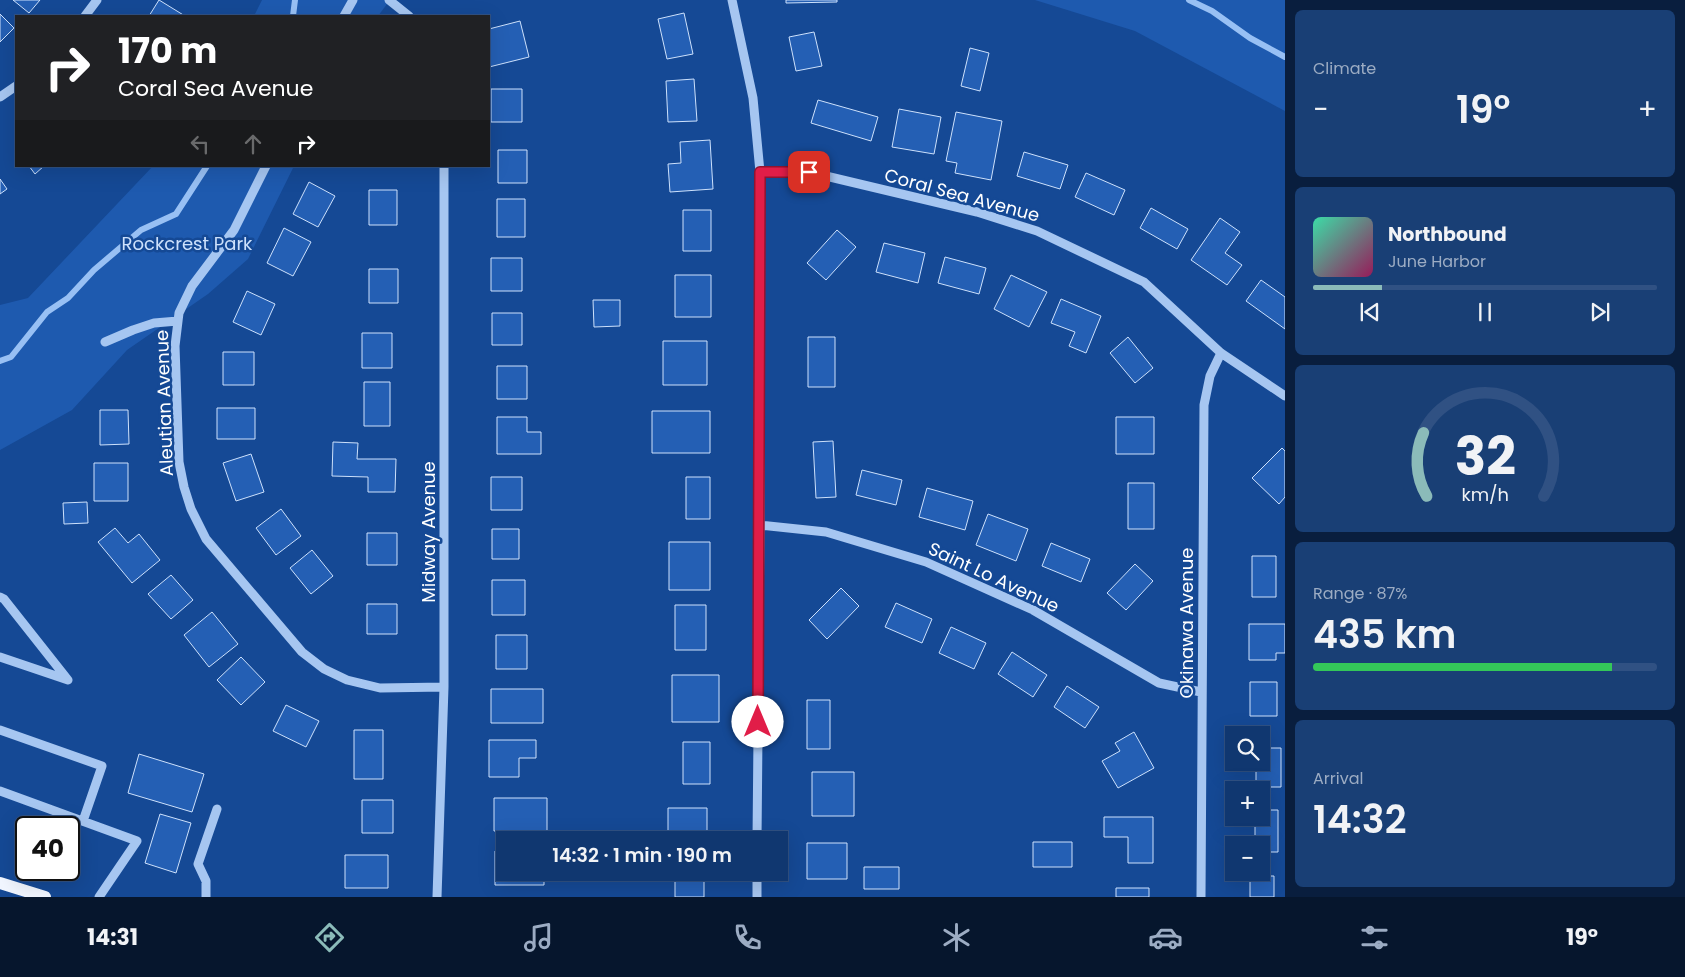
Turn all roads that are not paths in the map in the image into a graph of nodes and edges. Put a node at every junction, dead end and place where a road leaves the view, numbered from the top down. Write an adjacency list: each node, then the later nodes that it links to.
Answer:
1 (97, 0): 5 (street)
2 (353, 0): 6 (street)
3 (389, 0): 7 (street)
4 (732, 0): 12 (street)
5 (86, 15)
6 (345, 15)
7 (408, 15)
8 (15, 87): 9 (street)
9 (0, 97)
10 (266, 167): 13 (street, Aleutian Avenue)
11 (444, 167): 20 (street, Midway Avenue)
12 (760, 172): 15 (street, Coral Sea Avenue); 17 (street)
13 (178, 321): 14 (street); 20 (street, Aleutian Avenue)
14 (105, 342)
15 (1221, 353): 16 (street, Coral Sea Avenue); 21 (street, Okinawa Avenue)
16 (1285, 396)
17 (760, 525): 21 (street, Saint Lo Avenue); 26 (street)
18 (0, 597): 19 (street)
19 (0, 657)
20 (444, 687): 32 (street, Midway Avenue)
21 (1202, 692): 34 (street, Okinawa Avenue)
22 (0, 730): 25 (street)
23 (0, 791): 25 (street)
24 (217, 809): 31 (street)
25 (83, 821): 30 (street)
26 (757, 831)
27 (757, 881): 33 (street)
28 (0, 883): 29 (main road)
29 (45, 897)
30 (99, 897)
31 (206, 897)
32 (437, 897)
33 (757, 897)
34 (1201, 897)

